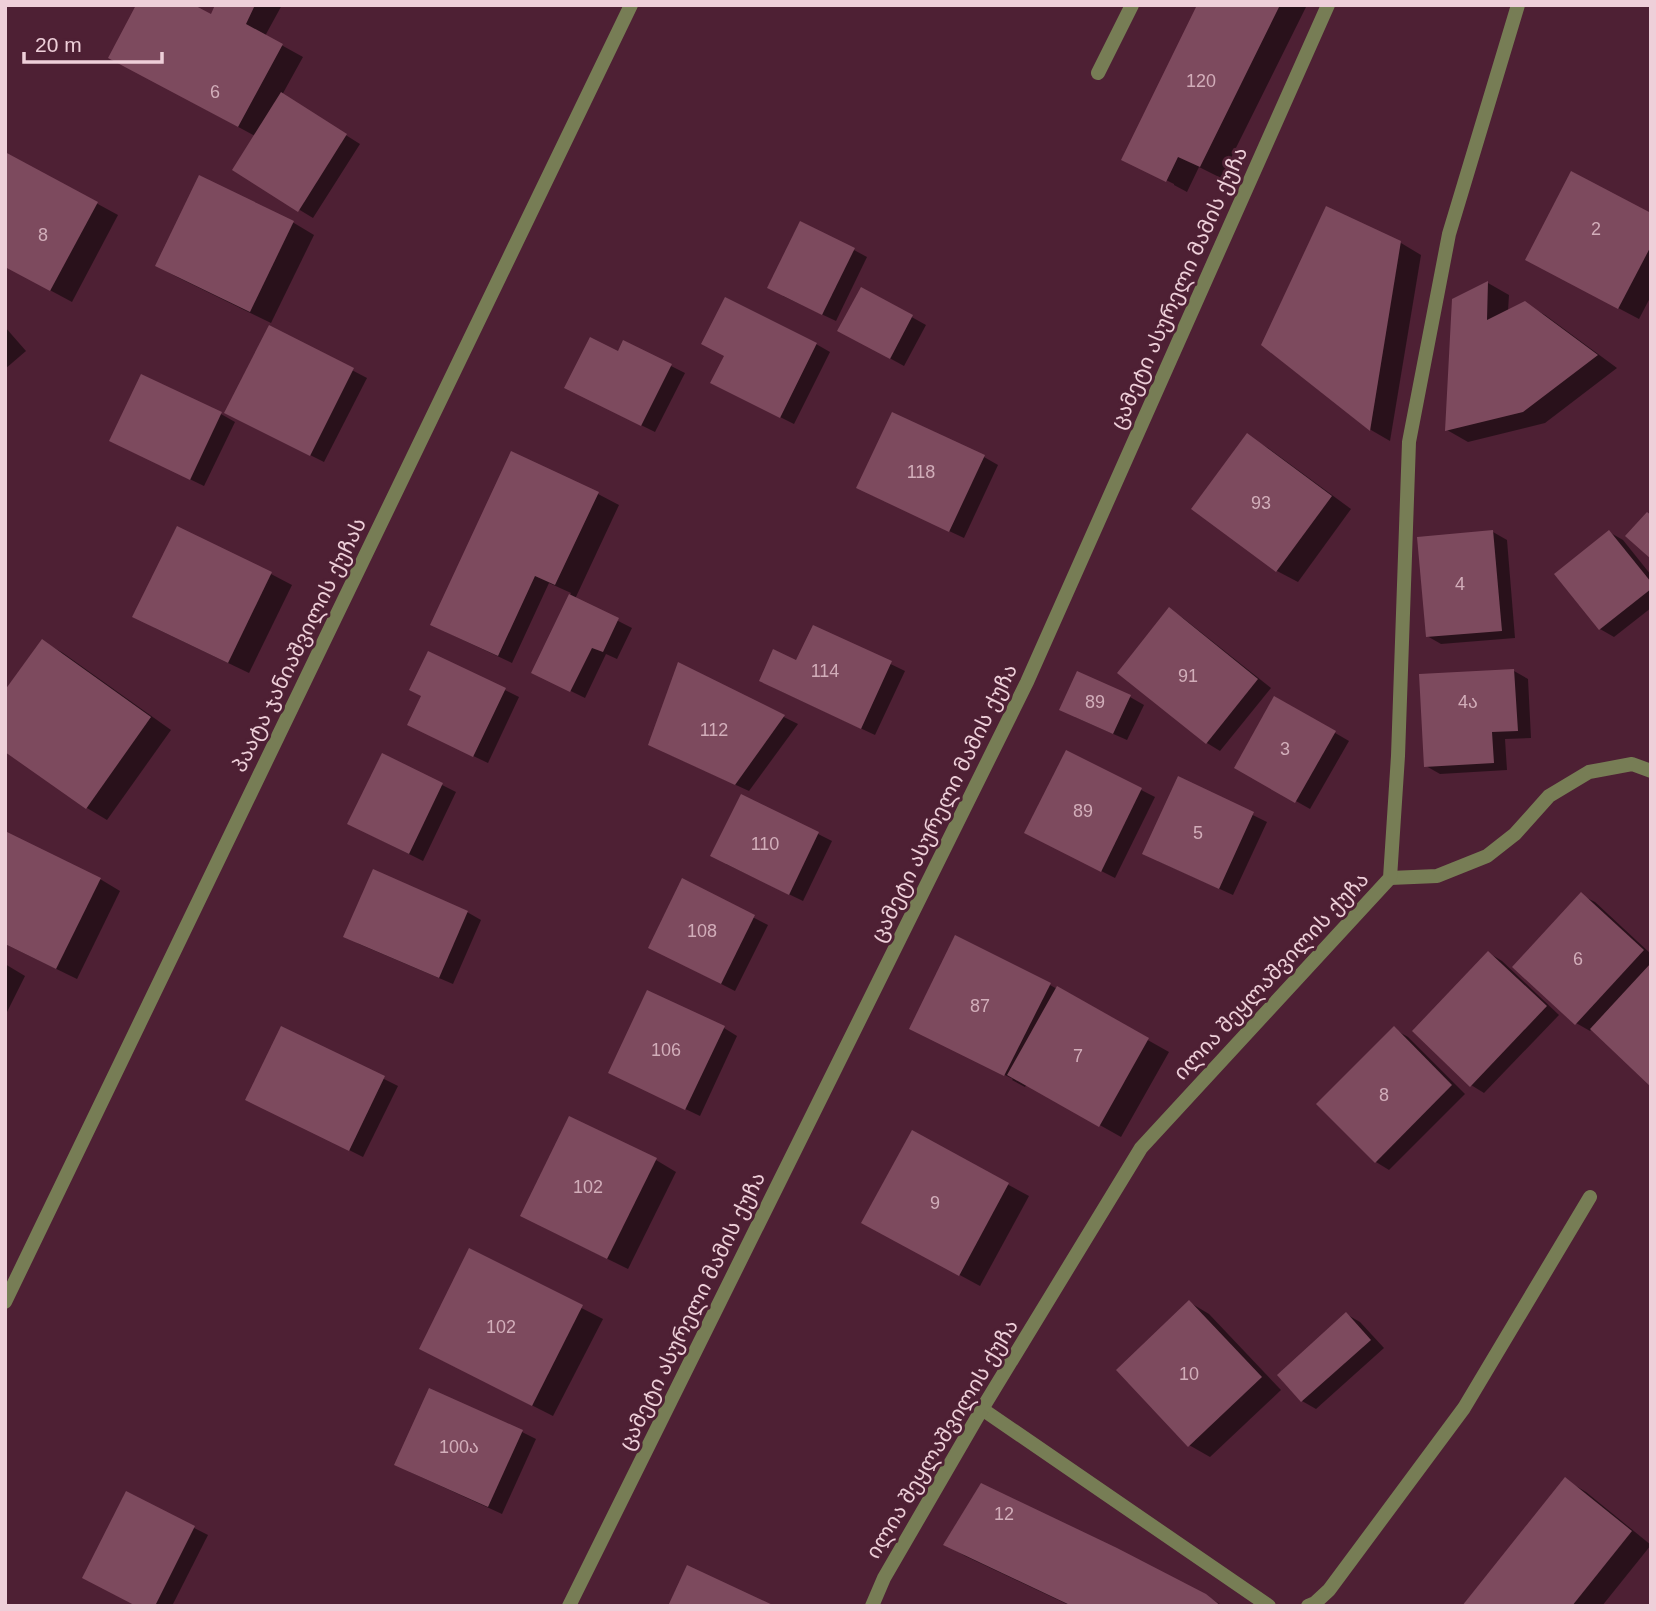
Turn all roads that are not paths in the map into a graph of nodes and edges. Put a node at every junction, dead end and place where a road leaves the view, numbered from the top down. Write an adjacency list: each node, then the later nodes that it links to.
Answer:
1 (631, 5): 9 (street, პაატა ჯანიაშვილის ქუჩას)
2 (1132, 5): 5 (street)
3 (1328, 5): 11 (street, ცამეტი ასურელი მამის ქუჩა)
4 (1518, 5): 7 (street, ილია შეყლაშვილის ქუჩა)
5 (1098, 73)
6 (1651, 771): 7 (street)
7 (1390, 878): 10 (street, ილია შეყლაშვილის ქუჩა)
8 (1590, 1197): 14 (street)
9 (5, 1302)
10 (982, 1409): 12 (street, ილია შეყლაშვილის ქუჩა); 13 (street)
11 (569, 1606)
12 (872, 1606)
13 (1269, 1606)
14 (1308, 1606)

